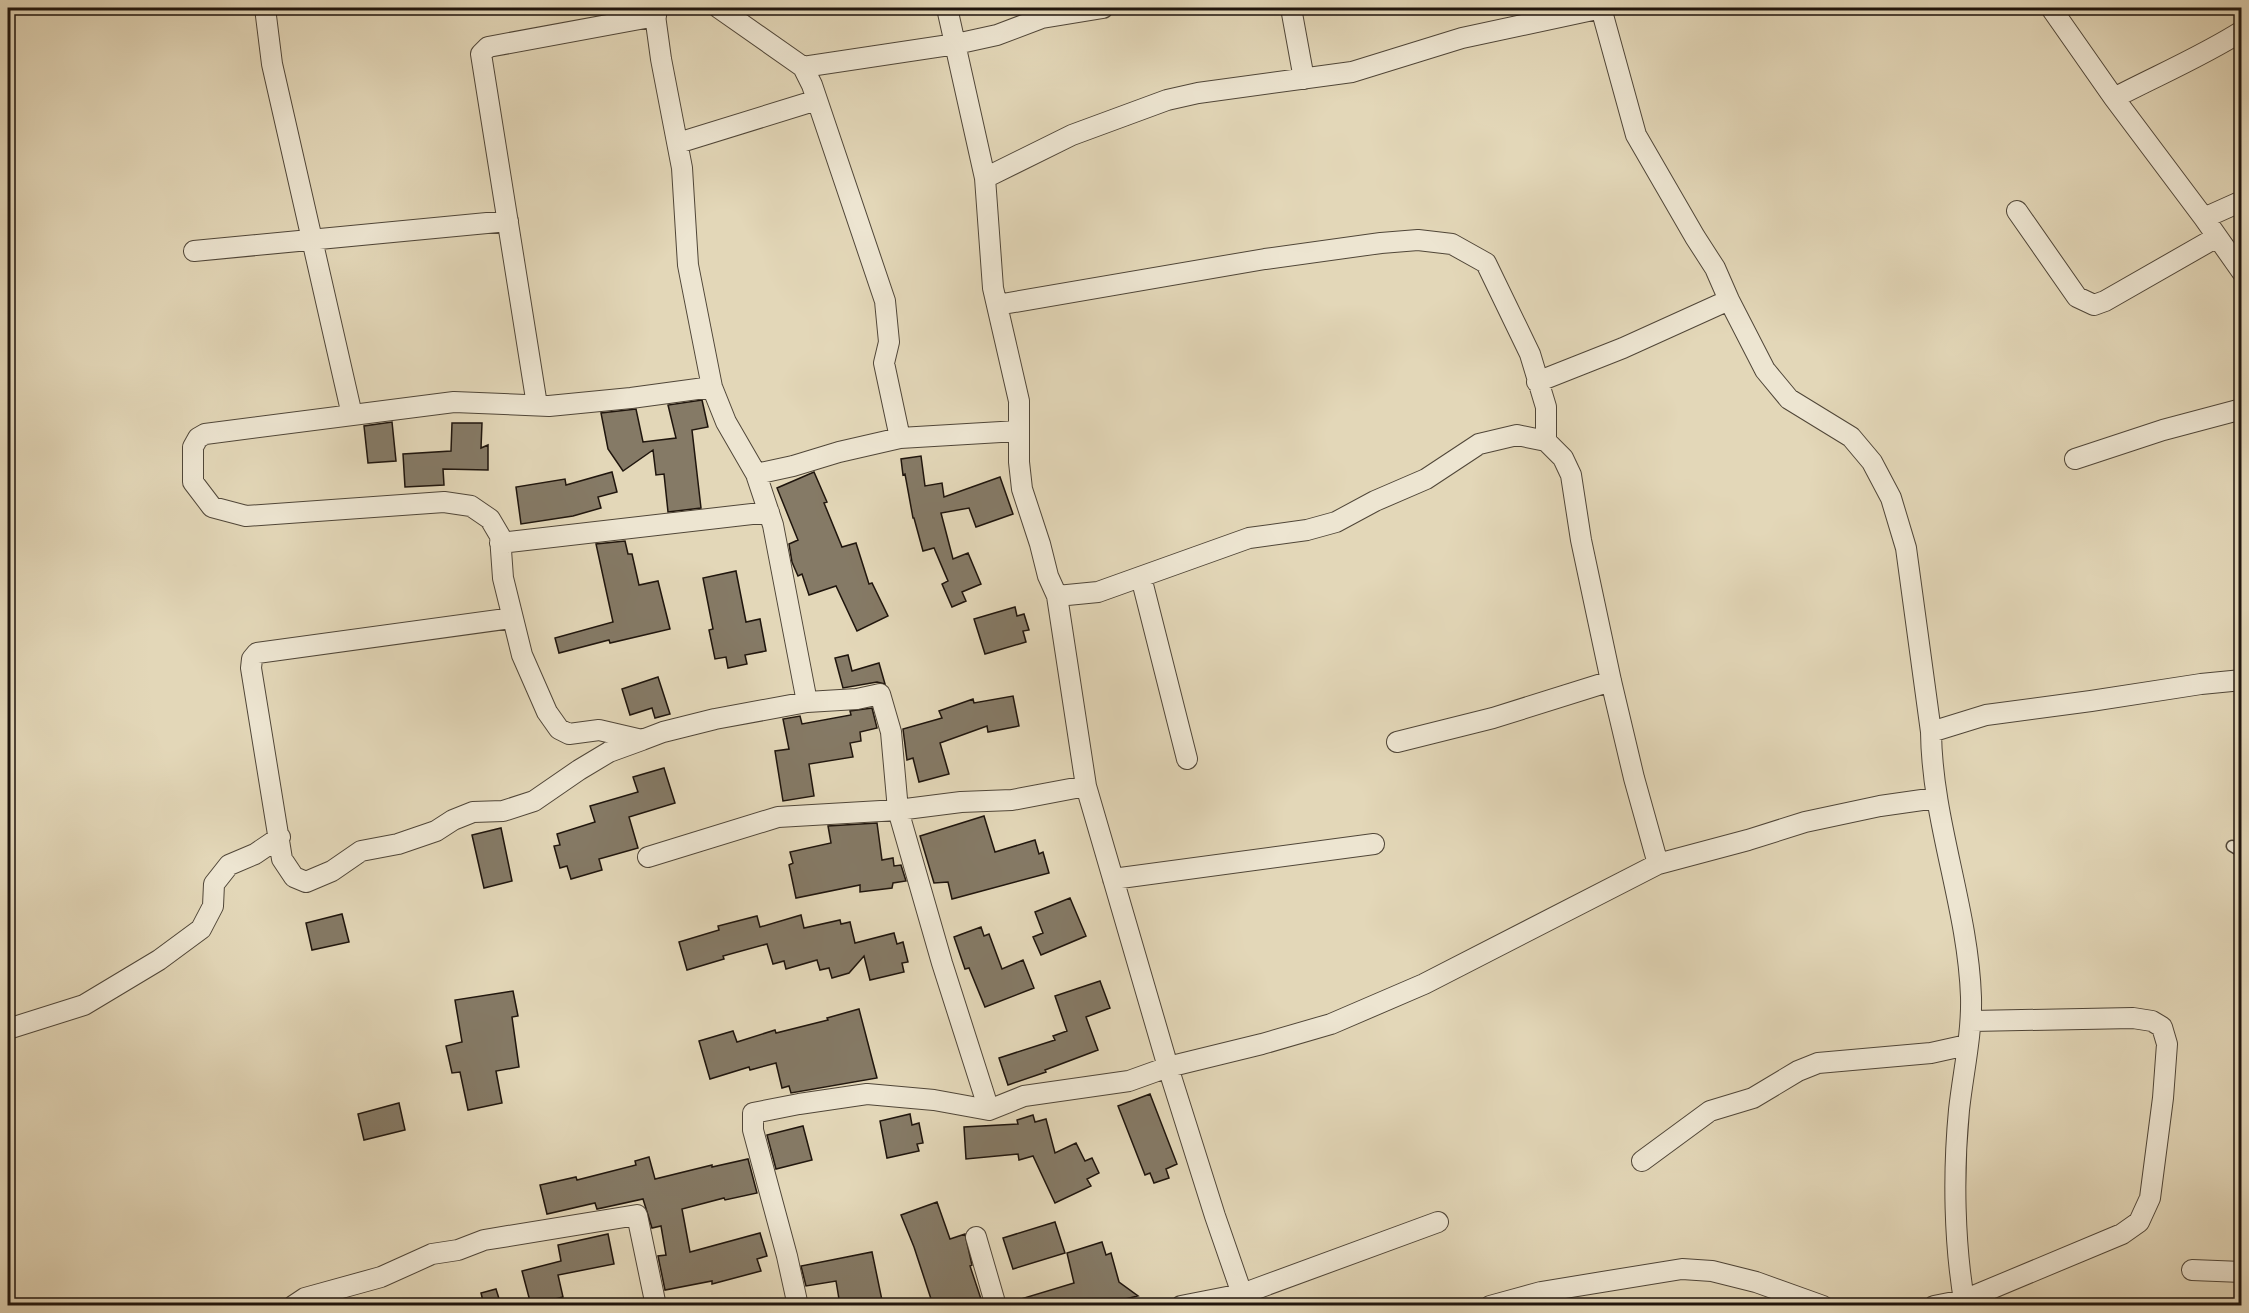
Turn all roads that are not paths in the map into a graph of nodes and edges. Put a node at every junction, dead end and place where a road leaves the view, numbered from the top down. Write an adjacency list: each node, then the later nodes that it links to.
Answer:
1 (266, 8): 22 (street)
2 (719, 8): 11 (street)
3 (947, 8): 10 (street)
4 (1103, 8): 10 (street)
5 (1291, 8): 12 (street)
6 (1601, 8): 12 (street); 25 (street)
7 (2051, 8): 13 (street)
8 (655, 12): 15 (street); 20 (street)
9 (2241, 31): 13 (street)
10 (957, 44): 11 (street); 16 (street)
11 (803, 67): 14 (street)
12 (1304, 80): 16 (street)
13 (2114, 98): 19 (street)
14 (817, 100): 15 (street); 33 (street)
15 (678, 143): 28 (street)
16 (985, 178): 26 (street)
17 (2241, 201): 19 (street)
18 (2017, 211): 21 (street)
19 (2204, 218): 21 (street)
20 (508, 221): 22 (street); 29 (street)
21 (2217, 237): 24 (street)
22 (312, 240): 23 (street); 31 (street)
23 (194, 251)
24 (2241, 272)
25 (1729, 300): 27 (street); 45 (street)
26 (997, 305): 27 (street); 32 (street)
27 (1537, 382): 34 (street)
28 (712, 387): 29 (street); 36 (street)
29 (537, 405): 31 (street)
30 (2241, 409): 35 (street)
31 (352, 415): 38 (street)
32 (1018, 431): 33 (street); 40 (street)
33 (900, 438): 36 (street)
34 (1546, 441): 39 (street); 43 (street)
35 (2075, 459)
36 (756, 474): 37 (street)
37 (769, 512): 38 (street); 44 (street)
38 (500, 543): 41 (street)
39 (1141, 577): 40 (street); 48 (street)
40 (1057, 596): 49 (street)
41 (512, 618): 46 (street); 52 (street)
42 (2241, 680): 45 (street)
43 (1611, 681): 47 (street); 55 (street)
44 (807, 702): 46 (street); 51 (street)
45 (1931, 732): 50 (street)
46 (642, 740): 52 (street)
47 (1398, 742)
48 (1187, 759)
49 (1086, 786): 51 (street); 56 (street)
50 (1936, 798): 55 (street); 57 (street)
51 (898, 810): 54 (street); 61 (street)
52 (280, 837): 58 (street)
53 (1374, 844): 56 (street)
54 (648, 857)
55 (1658, 864): 60 (street)
56 (1113, 879): 60 (street)
57 (1972, 1021): 59 (street); 68 (street)
58 (8, 1028)
59 (1967, 1045): 62 (street); 68 (street)
60 (1168, 1067): 61 (street); 67 (street)
61 (989, 1110): 71 (street)
62 (1642, 1161)
63 (1438, 1222): 67 (street)
64 (976, 1237): 72 (street)
65 (2192, 1270): 66 (street)
66 (2241, 1272)
67 (1246, 1300): 73 (street)
68 (1965, 1303): 76 (street)
69 (293, 1305): 70 (street)
70 (656, 1305)
71 (798, 1305)
72 (996, 1305)
73 (1181, 1305)
74 (1490, 1305): 75 (street)
75 (1823, 1305)
76 (1934, 1305)

